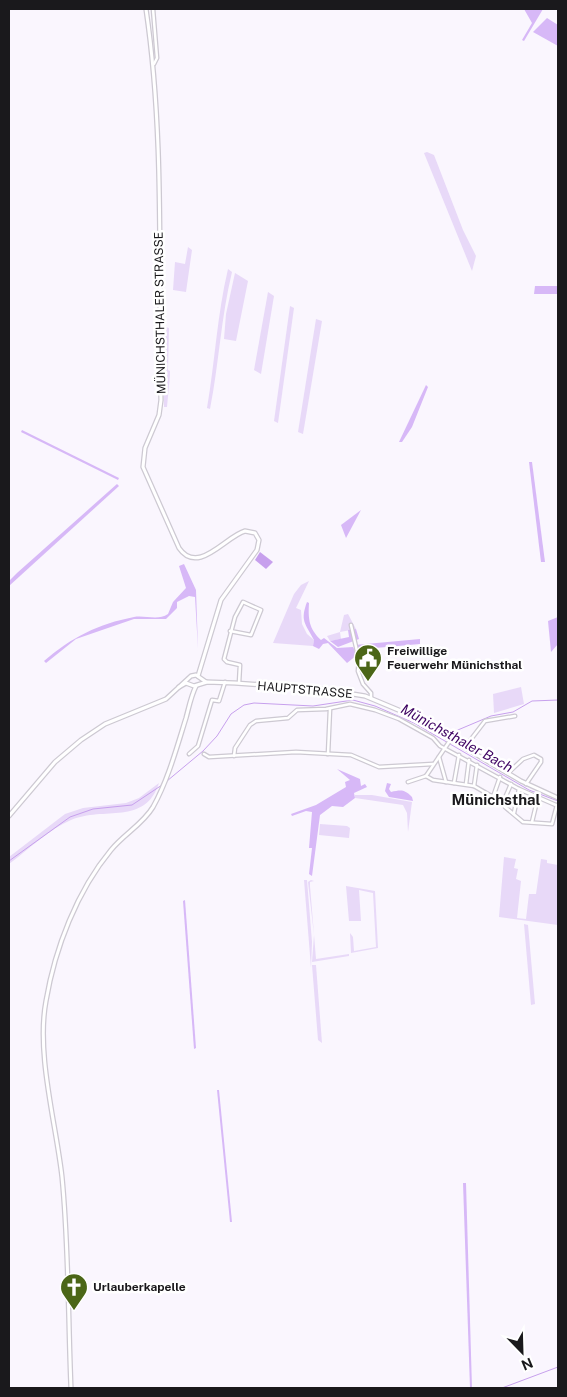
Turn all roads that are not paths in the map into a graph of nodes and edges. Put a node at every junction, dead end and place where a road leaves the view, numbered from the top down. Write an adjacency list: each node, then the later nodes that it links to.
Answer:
1 (146, 9): 3 (street, MÜNICHSTHALER STRASSE)
2 (152, 9): 3 (street)
3 (154, 64): 6 (street, MÜNICHSTHALER STRASSE)
4 (350, 626): 16 (street)
5 (230, 631): 5 (street); 11 (street)
6 (200, 668): 7 (street, MÜNICHSTHALER STRASSE); 8 (street, MÜNICHSTHALER STRASSE)
7 (191, 676): 8 (street); 12 (street); 14 (street, MÜNICHSTHALER STRASSE)
8 (198, 678): 9 (street, HAUPTSTRASSE); 13 (street, MÜNICHSTHALER STRASSE)
9 (206, 682): 10 (street, HAUPTSTRASSE); 13 (street, HAUPTSTRASSE)
10 (225, 682): 11 (street, HAUPTSTRASSE); 22 (street)
11 (239, 683): 16 (street, HAUPTSTRASSE)
12 (190, 684): 13 (street); 14 (street); 15 (street)
13 (197, 685): 15 (street, MÜNICHSTHALER STRASSE)
14 (179, 687): 48 (street, MÜNICHSTHALER STRASSE)
15 (193, 694): 50 (street, MÜNICHSTHALER STRASSE)
16 (371, 698): 19 (street, HAUPTSTRASSE)
17 (330, 709): 20 (street); 24 (street); 26 (street)
18 (515, 716): 21 (street)
19 (448, 738): 20 (street); 21 (street, HAUPTSTRASSE)
20 (447, 748): 25 (street); 27 (street)
21 (465, 748): 31 (street, HAUPTSTRASSE)
22 (189, 754)
23 (204, 754): 26 (street)
24 (328, 754): 26 (street); 29 (street)
25 (459, 755): 28 (street); 36 (street)
26 (234, 756)
27 (439, 757): 29 (street); 35 (street)
28 (469, 760): 30 (street); 37 (street)
29 (433, 764): 32 (street)
30 (477, 765): 33 (street); 40 (street)
31 (508, 773): 39 (street, HAUPTSTRASSE); 39 (street)
32 (426, 776): 34 (street); 35 (street)
33 (500, 777): 38 (street); 42 (street)
34 (408, 782)
35 (446, 782): 36 (street)
36 (454, 783): 37 (street)
37 (466, 784): 40 (street)
38 (511, 784): 41 (street); 45 (street)
39 (526, 784): 44 (street, HAUPTSTRASSE)
40 (474, 786): 42 (street)
41 (519, 789): 43 (street); 47 (street)
42 (493, 797): 45 (street)
43 (538, 797): 46 (street); 49 (street)
44 (558, 798)
45 (505, 801): 47 (street)
46 (558, 805): 49 (street)
47 (514, 813): 49 (street)
48 (9, 816)
49 (532, 822)
50 (71, 1388)

